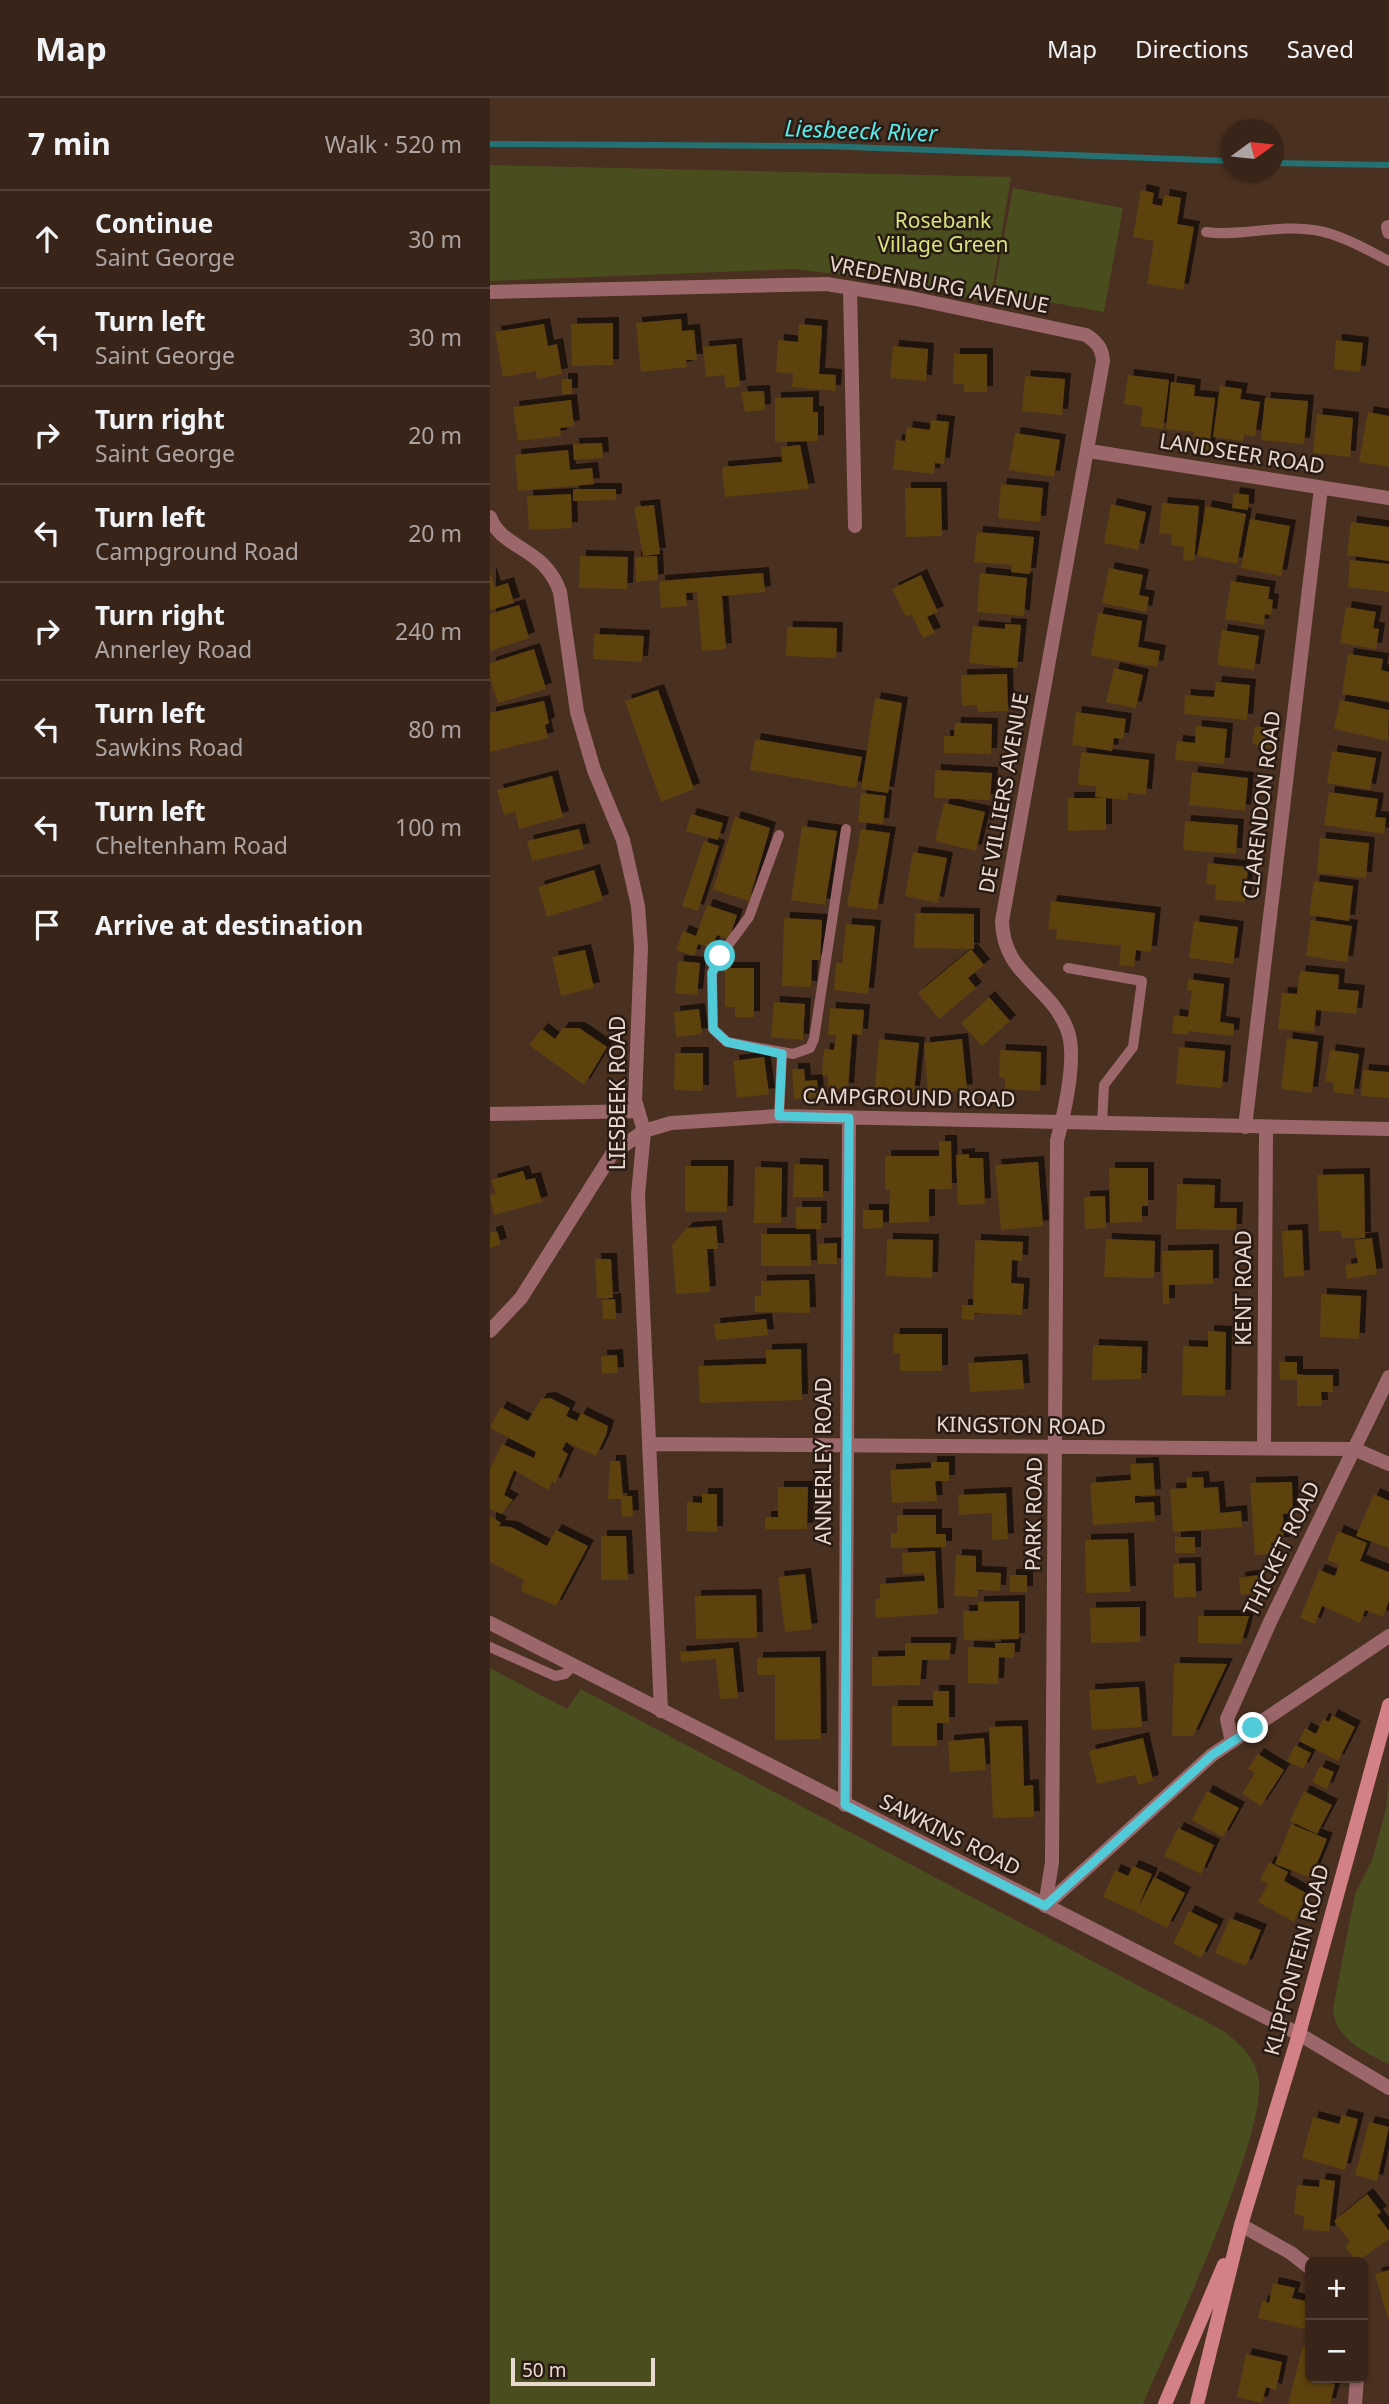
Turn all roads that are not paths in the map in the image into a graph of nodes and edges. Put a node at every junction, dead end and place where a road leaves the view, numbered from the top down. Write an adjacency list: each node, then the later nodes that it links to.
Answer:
1 (1206, 232): 2 (lane)
2 (1389, 261)
3 (850, 289): 4 (street, VREDENBURG AVENUE); 5 (street, VREDENBURG AVENUE); 9 (street)
4 (490, 292)
5 (1088, 452): 6 (street, LANDSEER ROAD); 18 (street, DE VILLIERS AVENUE)
6 (1321, 488): 7 (street, LANDSEER ROAD); 20 (street, CLARENDON ROAD)
7 (1389, 498)
8 (490, 517): 14 (street, LIESBEEK ROAD)
9 (855, 526)
10 (846, 829): 13 (lane)
11 (779, 835): 13 (lane)
12 (1068, 968): 19 (lane)
13 (782, 1054): 16 (lane)
14 (637, 1111): 15 (street); 23 (street, LIESBEEK ROAD)
15 (490, 1114)
16 (779, 1116): 17 (street, CAMPGROUND ROAD); 23 (street, CAMPGROUND ROAD)
17 (849, 1118): 18 (street, CAMPGROUND ROAD); 27 (street, ANNERLEY ROAD)
18 (1061, 1123): 19 (street, CAMPGROUND ROAD); 28 (street, PARK ROAD)
19 (1102, 1124): 20 (street, CAMPGROUND ROAD)
20 (1245, 1128): 21 (street, CAMPGROUND ROAD)
21 (1266, 1129): 22 (street, CAMPGROUND ROAD); 29 (street, KENT ROAD)
22 (1389, 1129)
23 (644, 1131): 24 (street, CAMPGROUND ROAD); 26 (street, LIESBEEK ROAD)
24 (490, 1331)
25 (1389, 1377): 30 (street, THICKET ROAD)
26 (649, 1444): 27 (street, KINGSTON ROAD); 37 (street, LIESBEEK ROAD)
27 (845, 1444): 28 (street, KINGSTON ROAD); 39 (street, ANNERLEY ROAD)
28 (1056, 1448): 29 (street, KINGSTON ROAD); 40 (street, PARK ROAD)
29 (1264, 1448): 30 (street, KINGSTON ROAD)
30 (1354, 1448): 31 (street, KINGSTON ROAD); 38 (street, THICKET ROAD)
31 (1389, 1464)
32 (490, 1623): 35 (street, SAWKINS ROAD)
33 (1389, 1636): 38 (street)
34 (490, 1647): 35 (lane)
35 (573, 1666): 37 (street, SAWKINS ROAD)
36 (1389, 1705): 41 (main road, KLIPFONTEIN ROAD)
37 (661, 1711): 39 (street, SAWKINS ROAD)
38 (1232, 1742): 40 (street)
39 (845, 1805): 40 (street, SAWKINS ROAD)
40 (1045, 1906): 41 (street, SAWKINS ROAD)
41 (1299, 2035): 42 (street, SAWKINS ROAD); 43 (main road, KLIPFONTEIN ROAD)
42 (1389, 2088)
43 (1241, 2225): 44 (street); 46 (main road, KLIPFONTEIN ROAD); 47 (main road, KLIPFONTEIN ROAD)
44 (1305, 2264)
45 (1357, 2383): 48 (street)
46 (1166, 2404)
47 (1197, 2404)
48 (1355, 2404)

